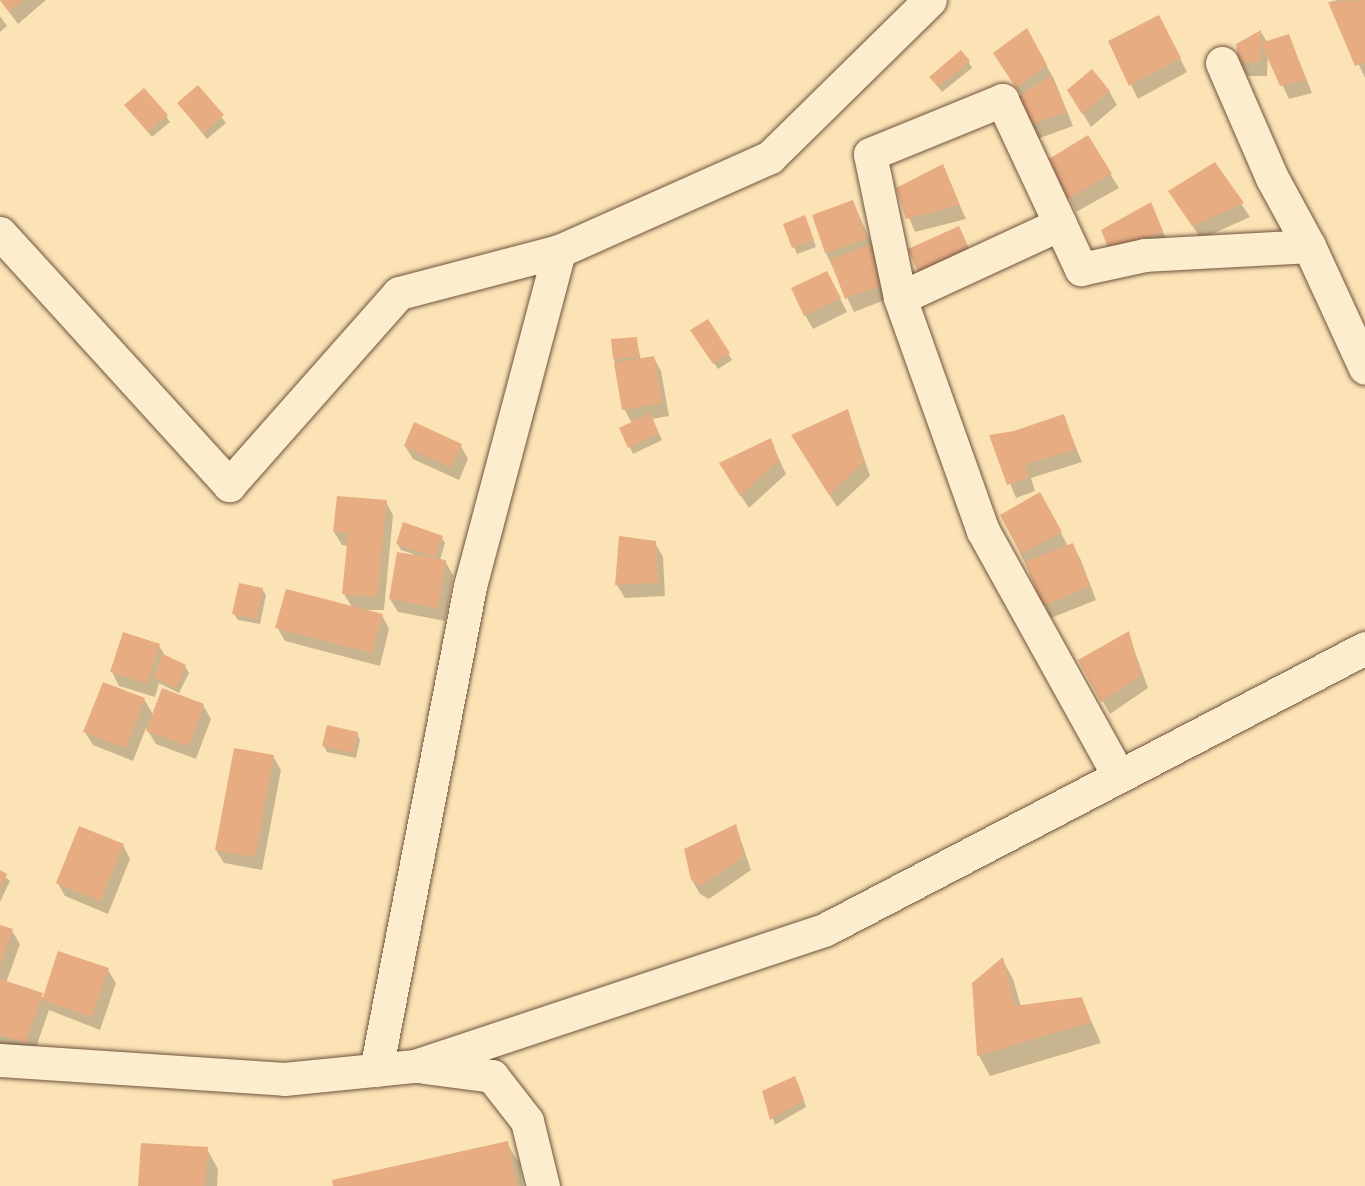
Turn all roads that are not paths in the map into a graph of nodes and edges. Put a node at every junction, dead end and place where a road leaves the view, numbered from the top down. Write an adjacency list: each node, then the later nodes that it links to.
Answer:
1 (930, 0): 6 (street)
2 (1222, 63): 5 (street)
3 (1060, 224): 5 (street); 7 (street); 7 (street)
4 (0, 233): 6 (street)
5 (1309, 246): 8 (street)
6 (559, 251): 13 (street)
7 (900, 298): 10 (street)
8 (1365, 368)
9 (1365, 648): 10 (street)
10 (1119, 776): 12 (street)
11 (0, 1060): 13 (street)
12 (415, 1066): 13 (street); 14 (street)
13 (376, 1070)
14 (543, 1186)

